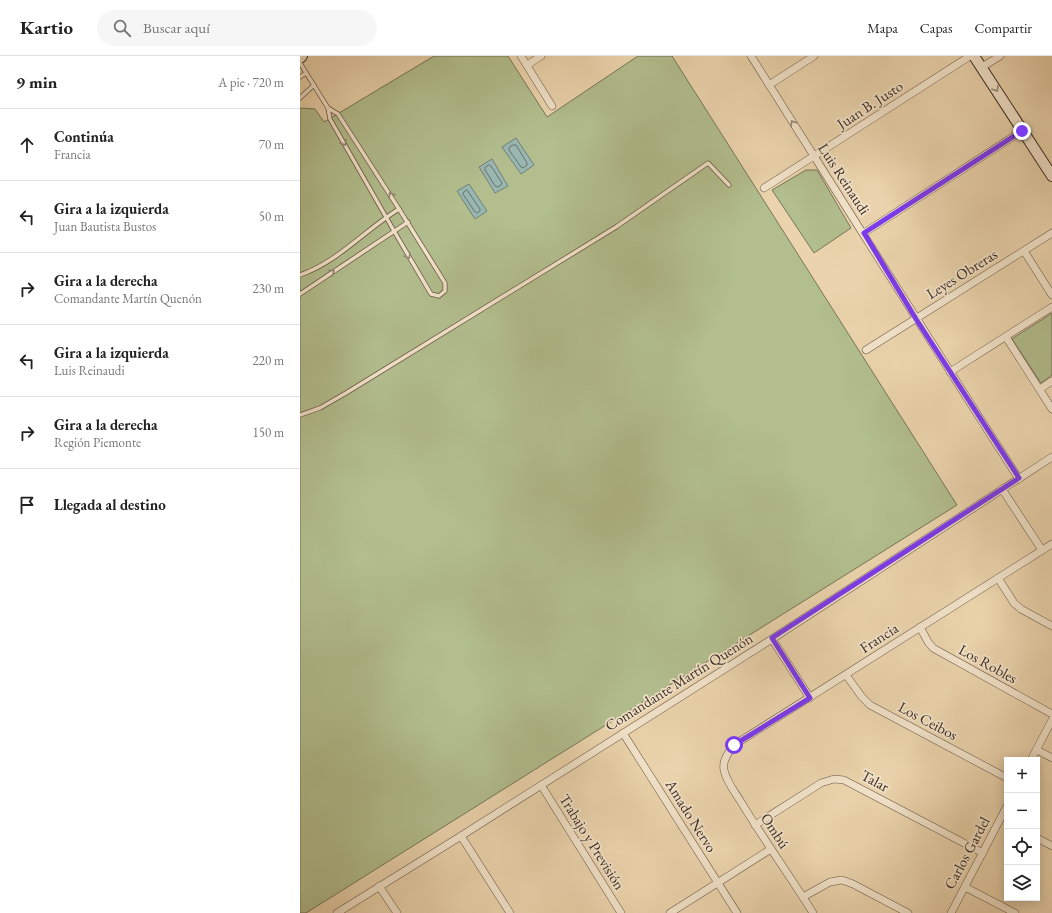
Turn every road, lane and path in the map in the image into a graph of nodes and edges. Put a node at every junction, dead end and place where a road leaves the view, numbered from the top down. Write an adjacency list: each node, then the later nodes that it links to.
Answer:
1 (521, 56): 9 (street)
2 (541, 56): 9 (street)
3 (751, 56): 14 (street, Luis Reinaudi)
4 (814, 56): 14 (street)
5 (970, 56): 19 (street, Juan B. Justo)
6 (974, 56): 10 (main road)
7 (1000, 56): 10 (street)
8 (300, 63): 11 (lane)
9 (527, 65): 16 (street)
10 (982, 67): 18 (main road, one-way to 18)
11 (306, 72): 12 (lane); 13 (lane)
12 (300, 77)
13 (314, 85): 15 (lane); 17 (lane)
14 (769, 85): 19 (street, Luis Reinaudi, one-way to 14)
15 (300, 98)
16 (552, 106)
17 (328, 108): 23 (lane, one-way to 17); 24 (lane, one-way to 24)
18 (1022, 131): 20 (main road); 27 (street)
19 (814, 156): 22 (street, Juan B. Justo); 27 (street, Luis Reinaudi)
20 (1052, 176)
21 (729, 185): 41 (lane)
22 (764, 188)
23 (399, 209): 24 (lane); 25 (lane)
24 (386, 217): 26 (lane); 30 (lane)
25 (408, 222): 26 (lane); 26 (lane, one-way to 25)
26 (394, 231): 31 (lane, one-way to 26)
27 (864, 233): 34 (street, Luis Reinaudi)
28 (1052, 233): 29 (street, Leyes Obreras)
29 (1024, 251): 32 (street); 34 (street, Leyes Obreras)
30 (300, 275)
31 (300, 294)
32 (1052, 295)
33 (1052, 306): 35 (street)
34 (916, 319): 36 (street, Leyes Obreras); 37 (street, Luis Reinaudi)
35 (1006, 336): 37 (street); 39 (street)
36 (866, 350)
37 (950, 372): 43 (street, Luis Reinaudi)
38 (1052, 381): 39 (street)
39 (1040, 389): 40 (street)
40 (1052, 409)
41 (300, 415)
42 (1052, 457): 43 (street, Comandante Martín Quenón)
43 (1019, 478): 44 (street, Comandante Martín Quenón)
44 (1002, 489): 46 (street); 50 (street, Comandante Martín Quenón)
45 (1052, 544): 46 (street, Francia)
46 (1042, 550): 47 (street, Francia)
47 (998, 578): 48 (street); 49 (street, Francia)
48 (1052, 626)
49 (920, 627): 51 (street, Francia); 53 (street, Los Robles)
50 (772, 638): 52 (street); 55 (street, Comandante Martín Quenón)
51 (846, 675): 52 (street, Francia); 60 (street, Los Ceibos)
52 (810, 698): 59 (street, Francia)
53 (1052, 714)
54 (1052, 720): 56 (street)
55 (623, 733): 61 (street, Comandante Martín Quenón); 69 (street, Amado Nervo)
56 (1037, 750): 57 (street); 58 (street)
57 (1033, 757)
58 (1052, 758)
59 (725, 760): 63 (street, Ombú)
60 (1004, 776)
61 (541, 785): 64 (street, Comandante Martín Quenón); 76 (street, Trabajo y Previsión)
62 (1004, 820): 68 (street, Carlos Gardel)
63 (755, 825): 67 (street, Ombú); 68 (street, Talar)
64 (461, 836): 70 (street, Comandante Martín Quenón); 75 (street)
65 (1040, 840): 66 (street)
66 (1052, 846)
67 (771, 849): 69 (street); 72 (street, Ombú)
68 (983, 853): 71 (street, Carlos Gardel)
69 (718, 882): 77 (street); 78 (street, Amado Nervo)
70 (379, 886): 73 (street, Comandante Martín Quenón); 74 (street)
71 (965, 887): 81 (street, Carlos Gardel); 82 (street)
72 (803, 897): 79 (street, Ombú); 80 (street)
73 (337, 913)
74 (397, 913)
75 (510, 913)
76 (621, 913)
77 (670, 913)
78 (737, 913)
79 (813, 913)
80 (908, 913)
81 (951, 913)
82 (1015, 913)

